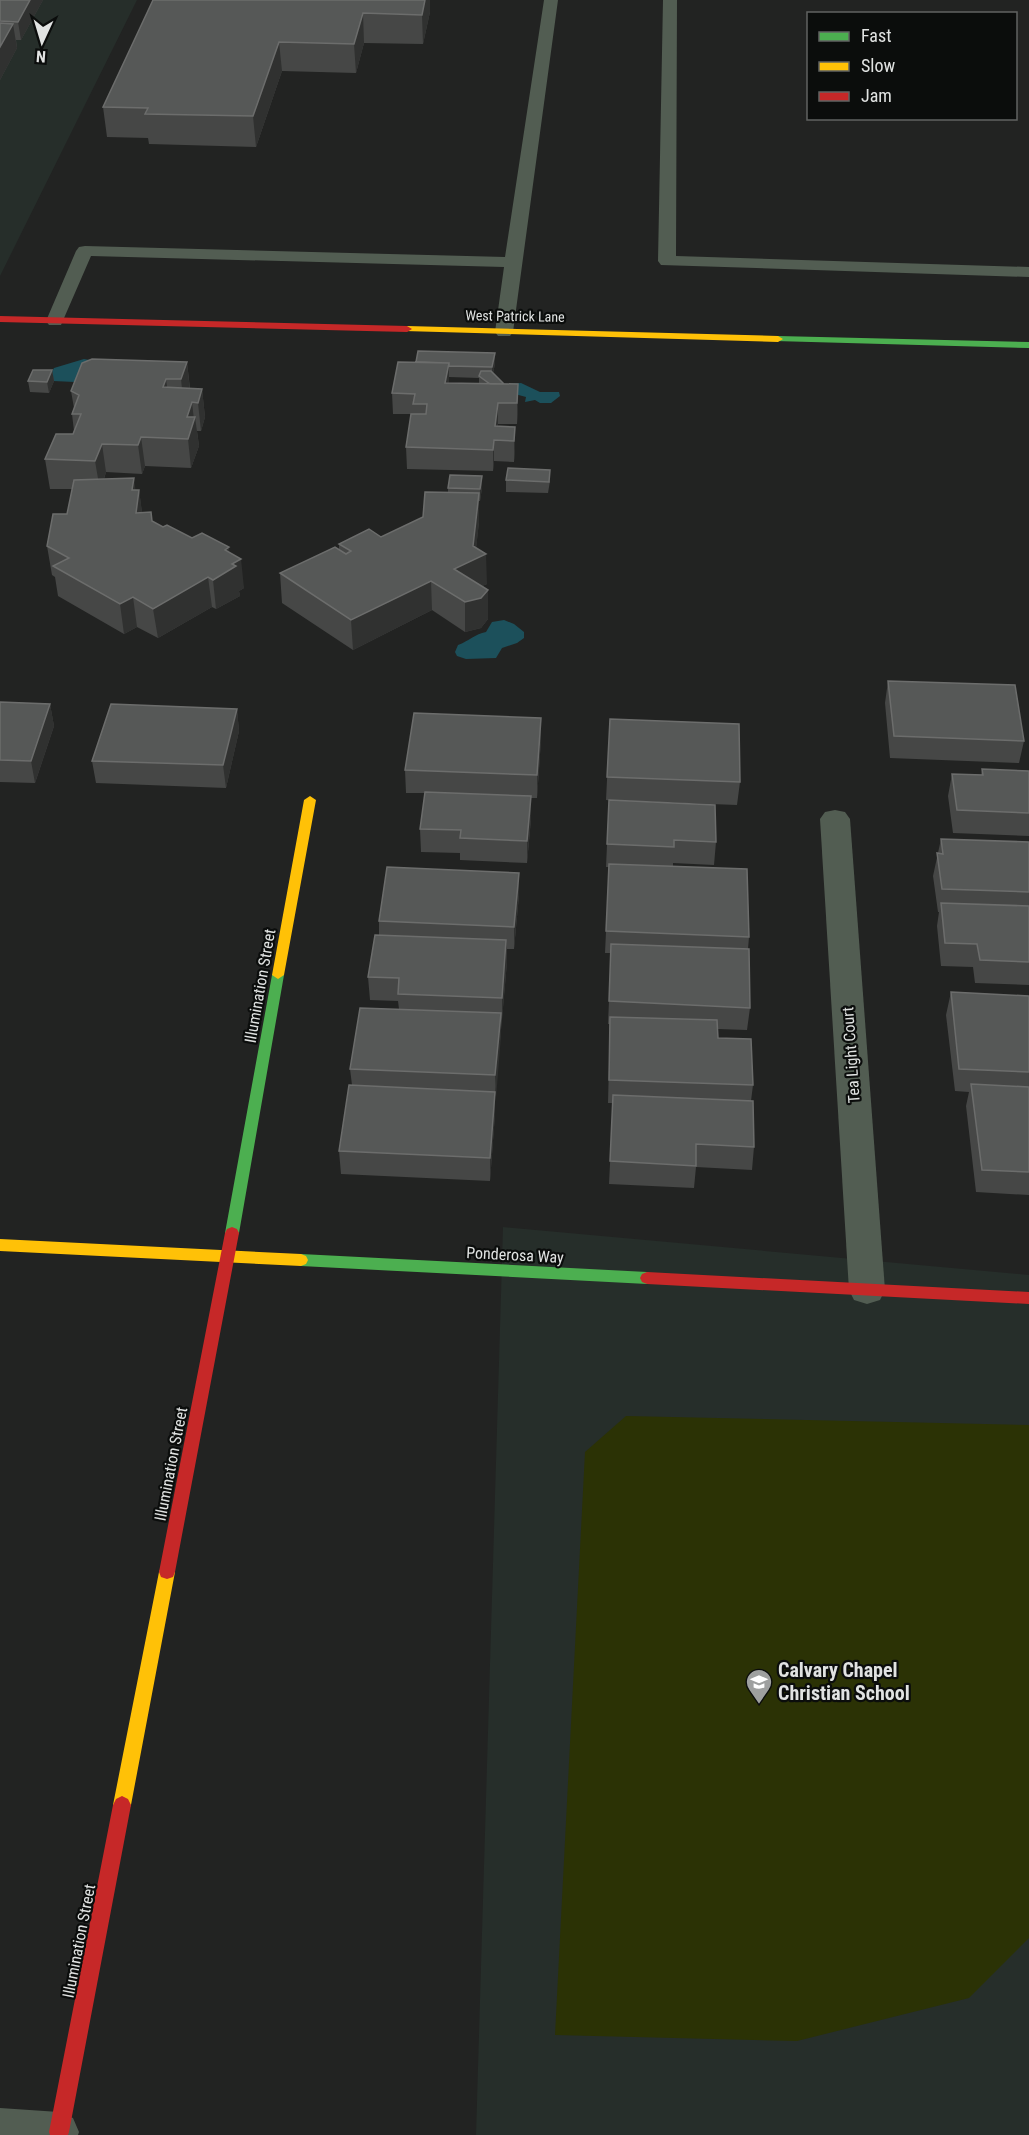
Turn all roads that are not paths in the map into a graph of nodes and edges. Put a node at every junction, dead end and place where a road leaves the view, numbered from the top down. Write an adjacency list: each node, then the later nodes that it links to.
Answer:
1 (551, 0): 3 (lane)
2 (670, 0): 4 (lane)
3 (513, 262): 6 (lane); 7 (lane)
4 (1029, 272)
5 (0, 319): 6 (street, West Patrick Lane)
6 (55, 321): 7 (street, West Patrick Lane)
7 (504, 332): 8 (street, West Patrick Lane)
8 (1029, 345)
9 (310, 800): 12 (street, Illumination Street)
10 (835, 819): 13 (street, Tea Light Court)
11 (0, 1245): 12 (street, Ponderosa Way)
12 (228, 1255): 13 (street, Ponderosa Way); 16 (street, Illumination Street)
13 (867, 1290): 14 (street, Ponderosa Way)
14 (1029, 1298)
15 (0, 2128): 16 (lane)
16 (58, 2132)

